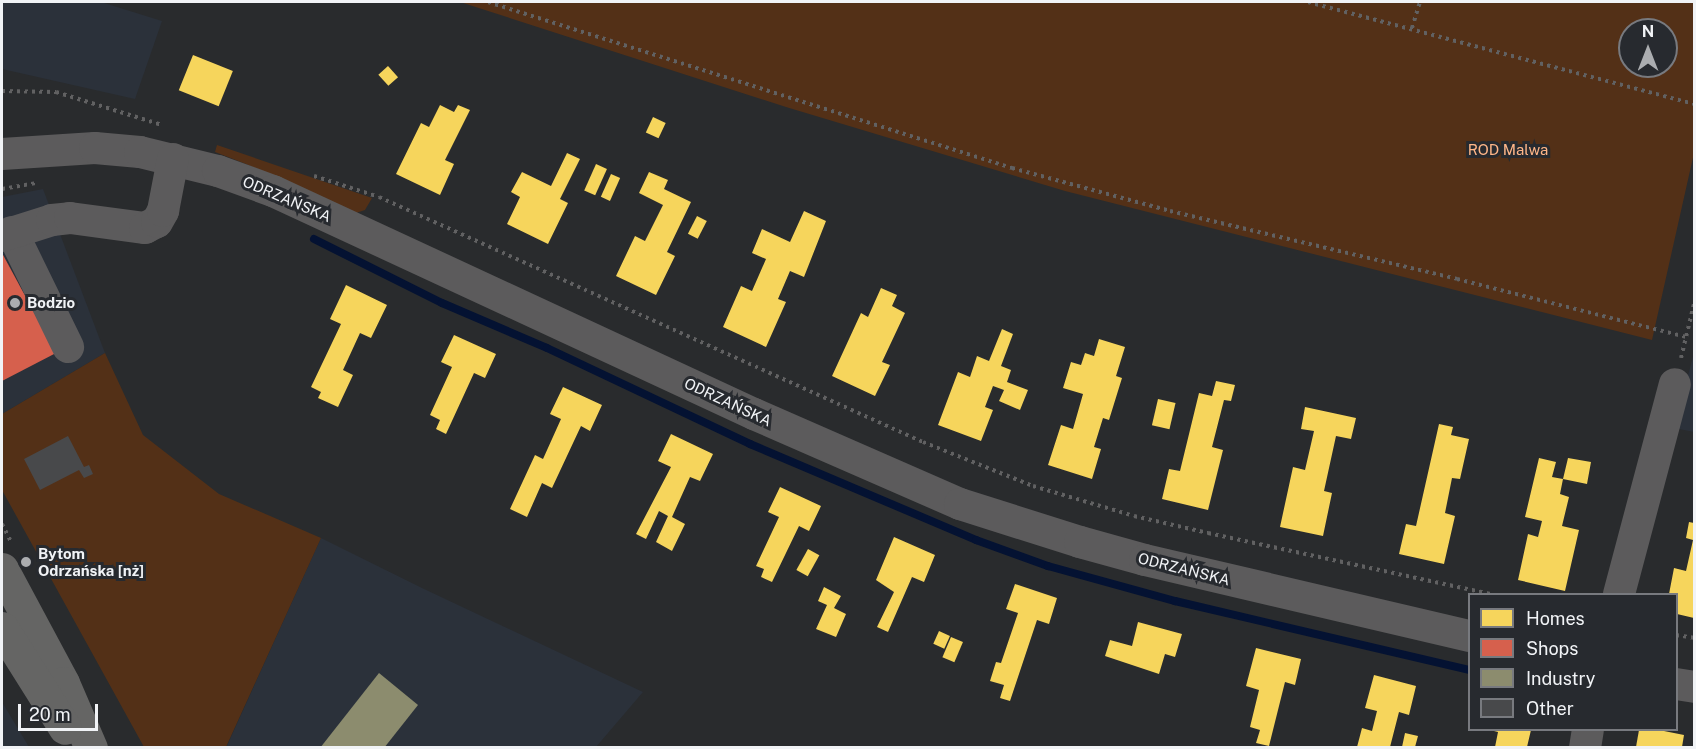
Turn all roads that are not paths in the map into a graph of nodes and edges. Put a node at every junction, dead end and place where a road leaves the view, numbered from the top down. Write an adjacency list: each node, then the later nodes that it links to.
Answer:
1 (2, 154): 2 (street, ODRZAŃSKA)
2 (173, 159): 3 (street); 9 (street, ODRZAŃSKA)
3 (7, 234): 4 (street)
4 (68, 347)
5 (1675, 384): 7 (street)
6 (2, 569): 14 (main road)
7 (1619, 593)
8 (2, 628): 13 (main road)
9 (1468, 636)
10 (1678, 684): 11 (street)
11 (1695, 687)
12 (1588, 731): 15 (street)
13 (79, 747)
14 (91, 747)
15 (1585, 747)

